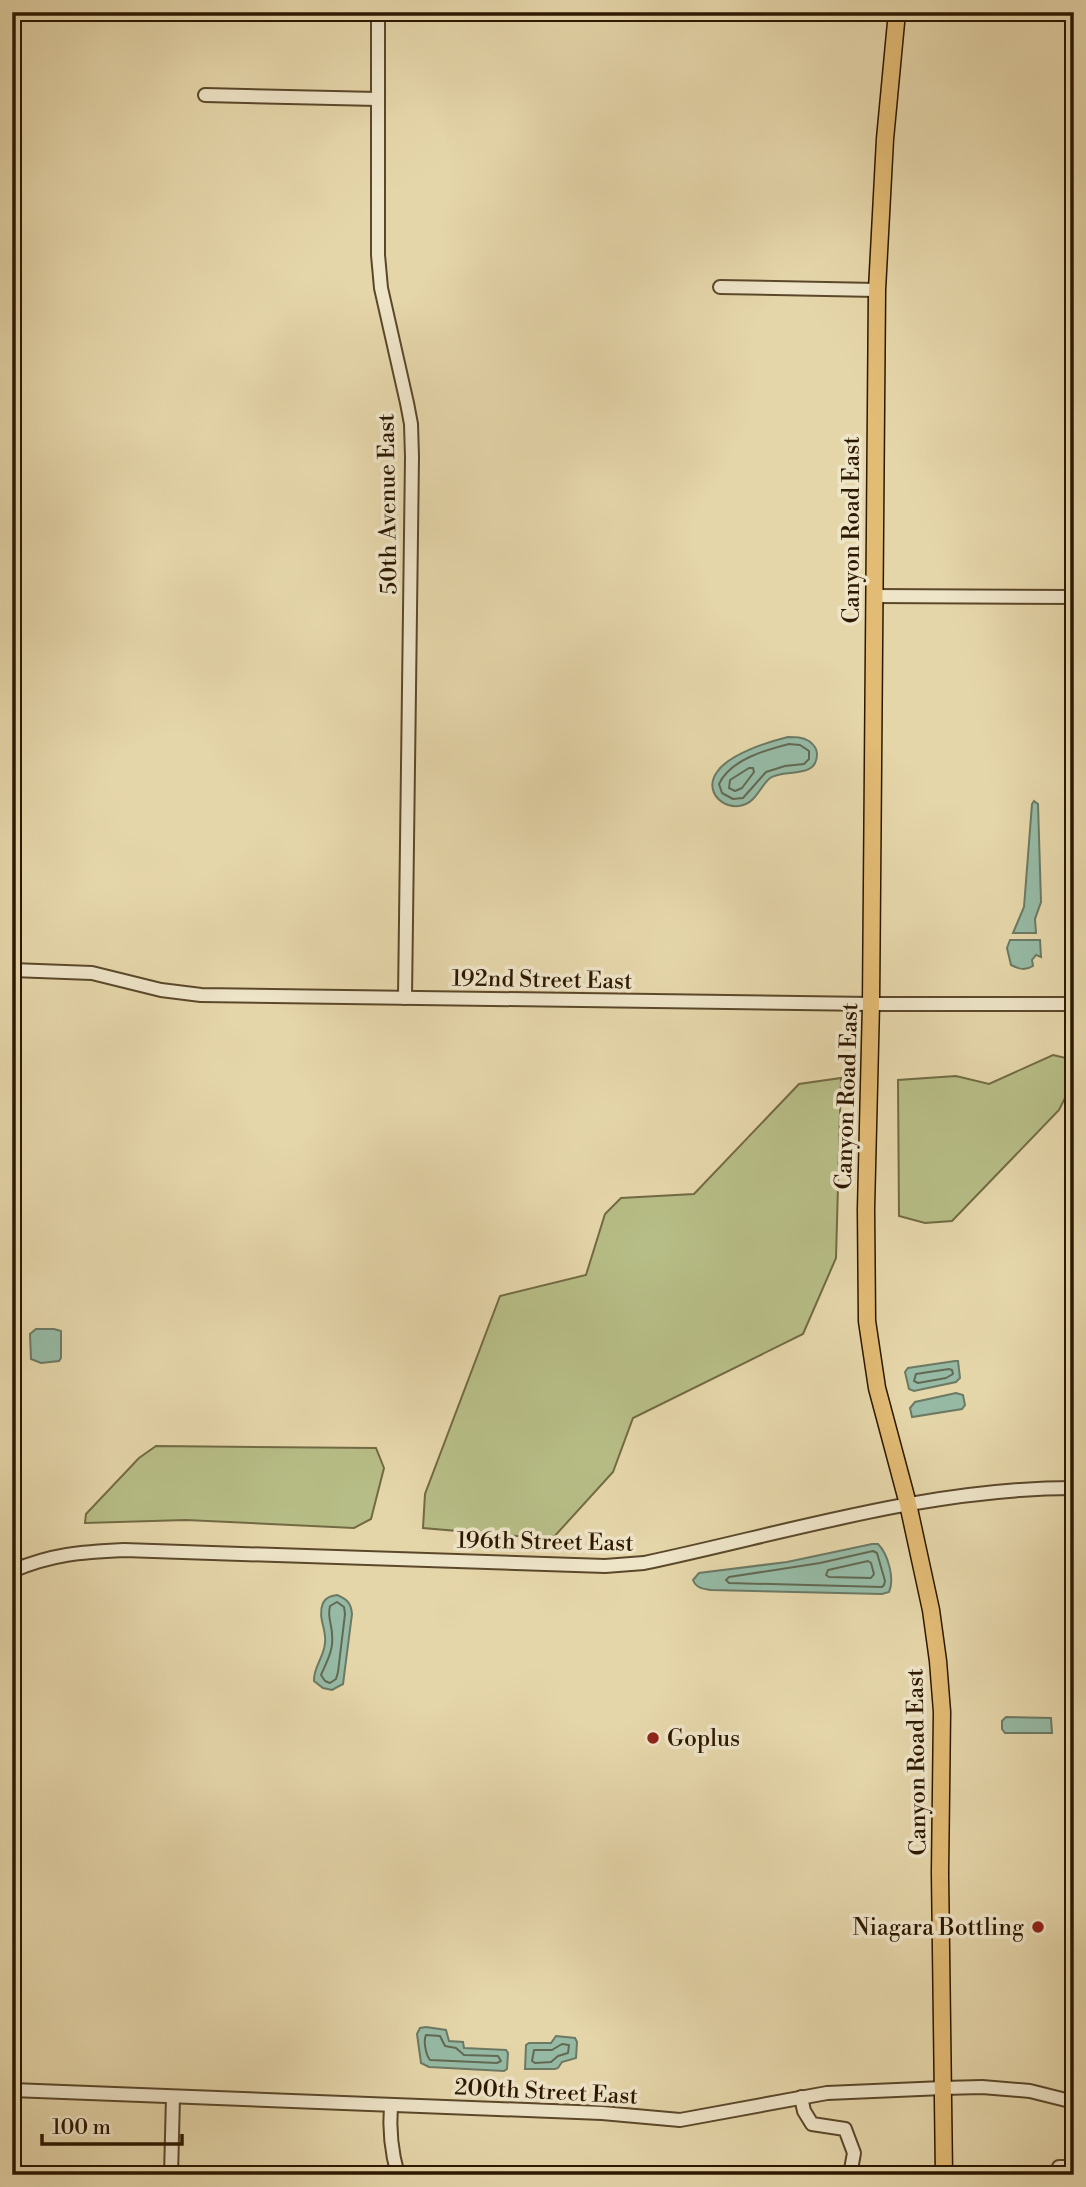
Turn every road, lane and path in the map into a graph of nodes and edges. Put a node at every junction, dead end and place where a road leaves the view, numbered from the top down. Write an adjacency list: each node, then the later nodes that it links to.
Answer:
1 (378, 12): 4 (street, 50th Avenue East)
2 (897, 12): 6 (main road, Canyon Road East)
3 (205, 95): 4 (street)
4 (378, 99): 10 (street, 50th Avenue East)
5 (720, 287): 6 (street)
6 (877, 290): 7 (main road, Canyon Road East)
7 (874, 596): 8 (street); 11 (main road, Canyon Road East)
8 (1074, 597)
9 (12, 970): 10 (street, 192nd Street East)
10 (405, 998): 11 (street, 192nd Street East)
11 (872, 1004): 12 (street, 192nd Street East); 14 (main road, Canyon Road East)
12 (1074, 1004)
13 (1074, 1488): 14 (street, 196th Street East)
14 (908, 1504): 15 (street, 196th Street East); 16 (main road, Canyon Road East)
15 (12, 1571)
16 (943, 2088): 19 (street, 200th Street East); 20 (street, 200th Street East); 28 (main road, Canyon Road East)
17 (12, 2090): 18 (street, 200th Street East)
18 (173, 2097): 21 (street, 200th Street East); 25 (street)
19 (801, 2097): 21 (street, 200th Street East); 27 (street)
20 (1074, 2102)
21 (391, 2105): 26 (street)
22 (12, 2144): 24 (street)
23 (1074, 2167): 29 (street)
24 (15, 2175)
25 (171, 2175)
26 (398, 2175)
27 (850, 2175)
28 (944, 2175)
29 (1059, 2175)

